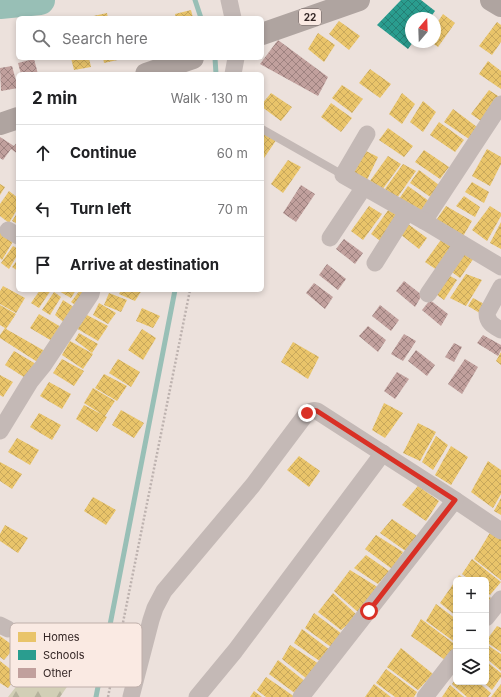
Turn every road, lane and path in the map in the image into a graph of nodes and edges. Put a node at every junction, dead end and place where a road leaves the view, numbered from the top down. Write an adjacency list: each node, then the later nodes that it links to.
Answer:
1 (229, 0): 5 (street)
2 (359, 0): 6 (highway, 22)
3 (491, 0): 4 (highway)
4 (501, 6)
5 (233, 16)
6 (264, 33)
7 (187, 60): 9 (highway)
8 (236, 60): 10 (street)
9 (152, 72)
10 (233, 72)
11 (501, 104): 19 (street)
12 (16, 119): 13 (highway)
13 (0, 124)
14 (264, 131): 16 (lane)
15 (367, 134): 16 (street)
16 (343, 174): 17 (street)
17 (364, 187): 18 (street); 20 (street)
18 (408, 212): 19 (street); 22 (street)
19 (424, 221): 21 (street)
20 (330, 238)
21 (462, 244): 23 (street); 27 (street)
22 (375, 262)
23 (501, 268)
24 (501, 287): 28 (street)
25 (92, 292): 29 (street)
26 (190, 292): 35 (path)
27 (428, 294)
28 (501, 330)
29 (0, 431)
30 (383, 453): 31 (street); 36 (street); 42 (street)
31 (455, 500): 32 (street); 43 (street)
32 (501, 531)
33 (501, 599): 34 (street)
34 (489, 614)
35 (123, 623)
36 (142, 655)
37 (453, 661): 44 (street)
38 (110, 687): 40 (path)
39 (134, 687): 41 (street)
40 (108, 697)
41 (131, 697)
42 (197, 697)
43 (302, 697)
44 (425, 697)

